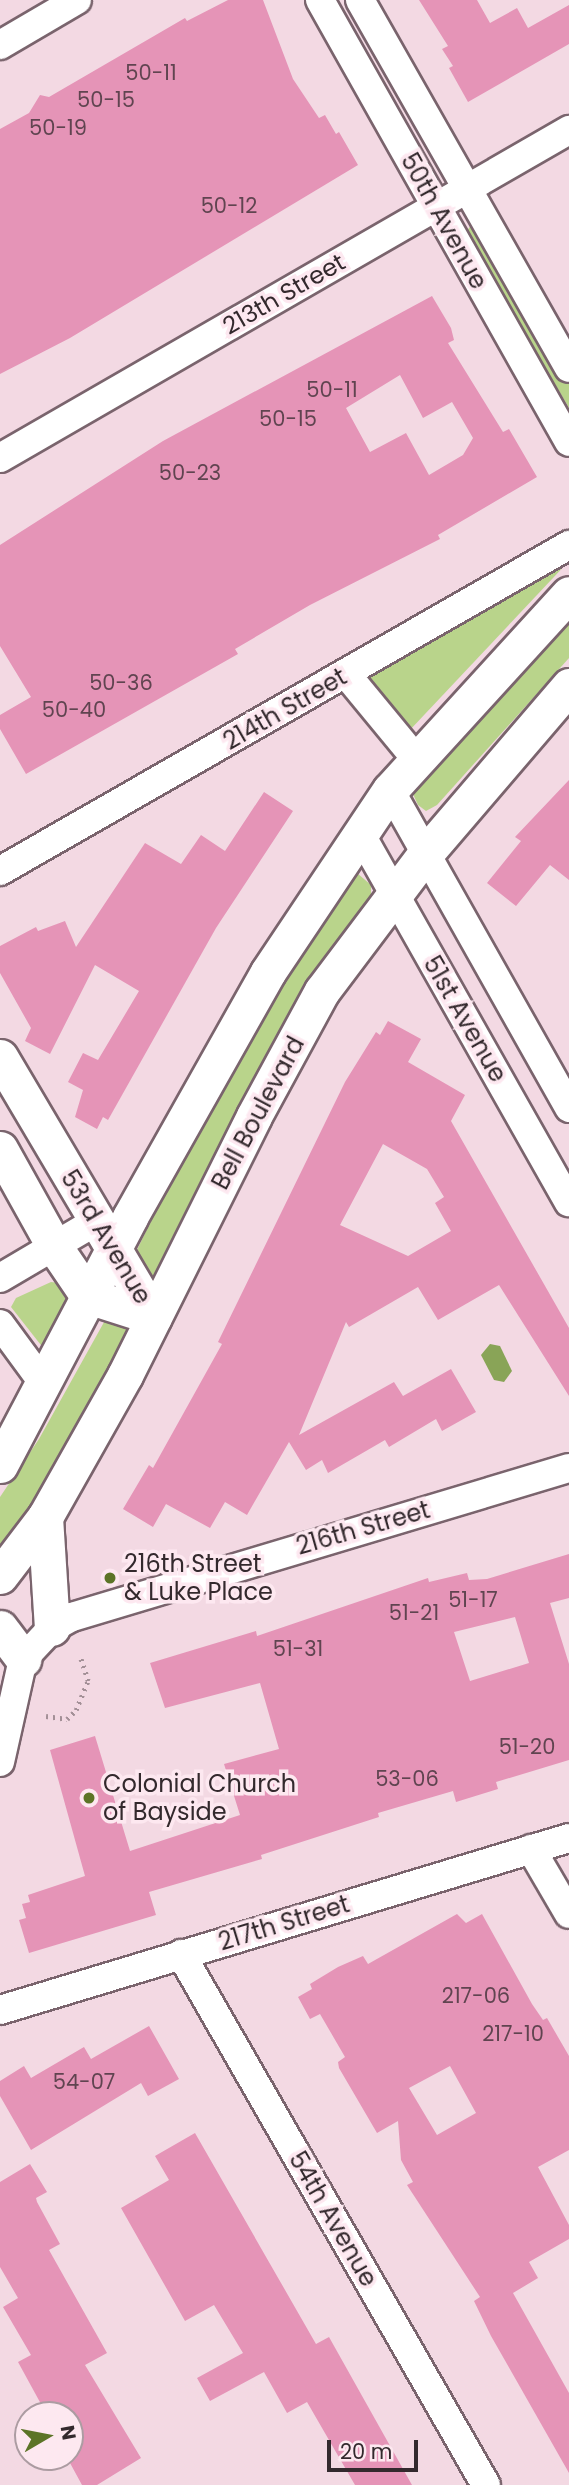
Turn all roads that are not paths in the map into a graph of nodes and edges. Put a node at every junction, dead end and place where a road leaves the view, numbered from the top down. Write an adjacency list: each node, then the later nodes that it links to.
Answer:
1 (77, 0): 4 (street)
2 (320, 0): 7 (street, 50th Avenue)
3 (360, 0): 6 (street, 50th Avenue)
4 (0, 45)
5 (569, 130): 6 (street, 213th Street)
6 (467, 189): 7 (street, 213th Street); 8 (street, 50th Avenue)
7 (436, 206): 9 (street, 50th Avenue); 10 (street, 213th Street)
8 (569, 368)
9 (569, 442)
10 (0, 458)
11 (569, 545): 13 (street, 214th Street)
12 (569, 594): 15 (street)
13 (346, 674): 15 (street); 19 (street, 214th Street)
14 (569, 686): 18 (street, Bell Boulevard)
15 (416, 759): 16 (street)
16 (390, 790): 17 (street); 18 (street, 51st Avenue)
17 (361, 835): 20 (street, 51st Avenue); 27 (street)
18 (426, 853): 20 (street, Bell Boulevard); 22 (street, 51st Avenue)
19 (0, 870)
20 (395, 894): 24 (street, 51st Avenue); 30 (street, Bell Boulevard)
21 (0, 1057): 25 (street, 53rd Avenue)
22 (569, 1108)
23 (0, 1149): 26 (street, 53rd Avenue)
24 (569, 1202)
25 (95, 1222): 26 (street); 27 (street, 53rd Avenue)
26 (54, 1246): 28 (street); 29 (street, 53rd Avenue)
27 (112, 1252): 29 (street); 30 (street, 53rd Avenue)
28 (0, 1278)
29 (88, 1296): 30 (street, 53rd Avenue); 32 (street)
30 (154, 1317): 35 (street, Bell Boulevard)
31 (0, 1324): 32 (street)
32 (44, 1384): 33 (street)
33 (0, 1465)
34 (569, 1468): 38 (street, 216th Street)
35 (45, 1517): 36 (street, Bell Boulevard); 38 (street)
36 (0, 1576)
37 (0, 1628): 39 (street)
38 (52, 1628): 39 (street)
39 (23, 1659): 40 (street)
40 (0, 1762)
41 (569, 1838): 42 (street, 217th Street)
42 (531, 1849): 43 (street); 44 (street, 217th Street)
43 (569, 1914)
44 (181, 1954): 45 (street, 217th Street); 46 (street, 54th Avenue)
45 (0, 2010)
46 (486, 2485)

